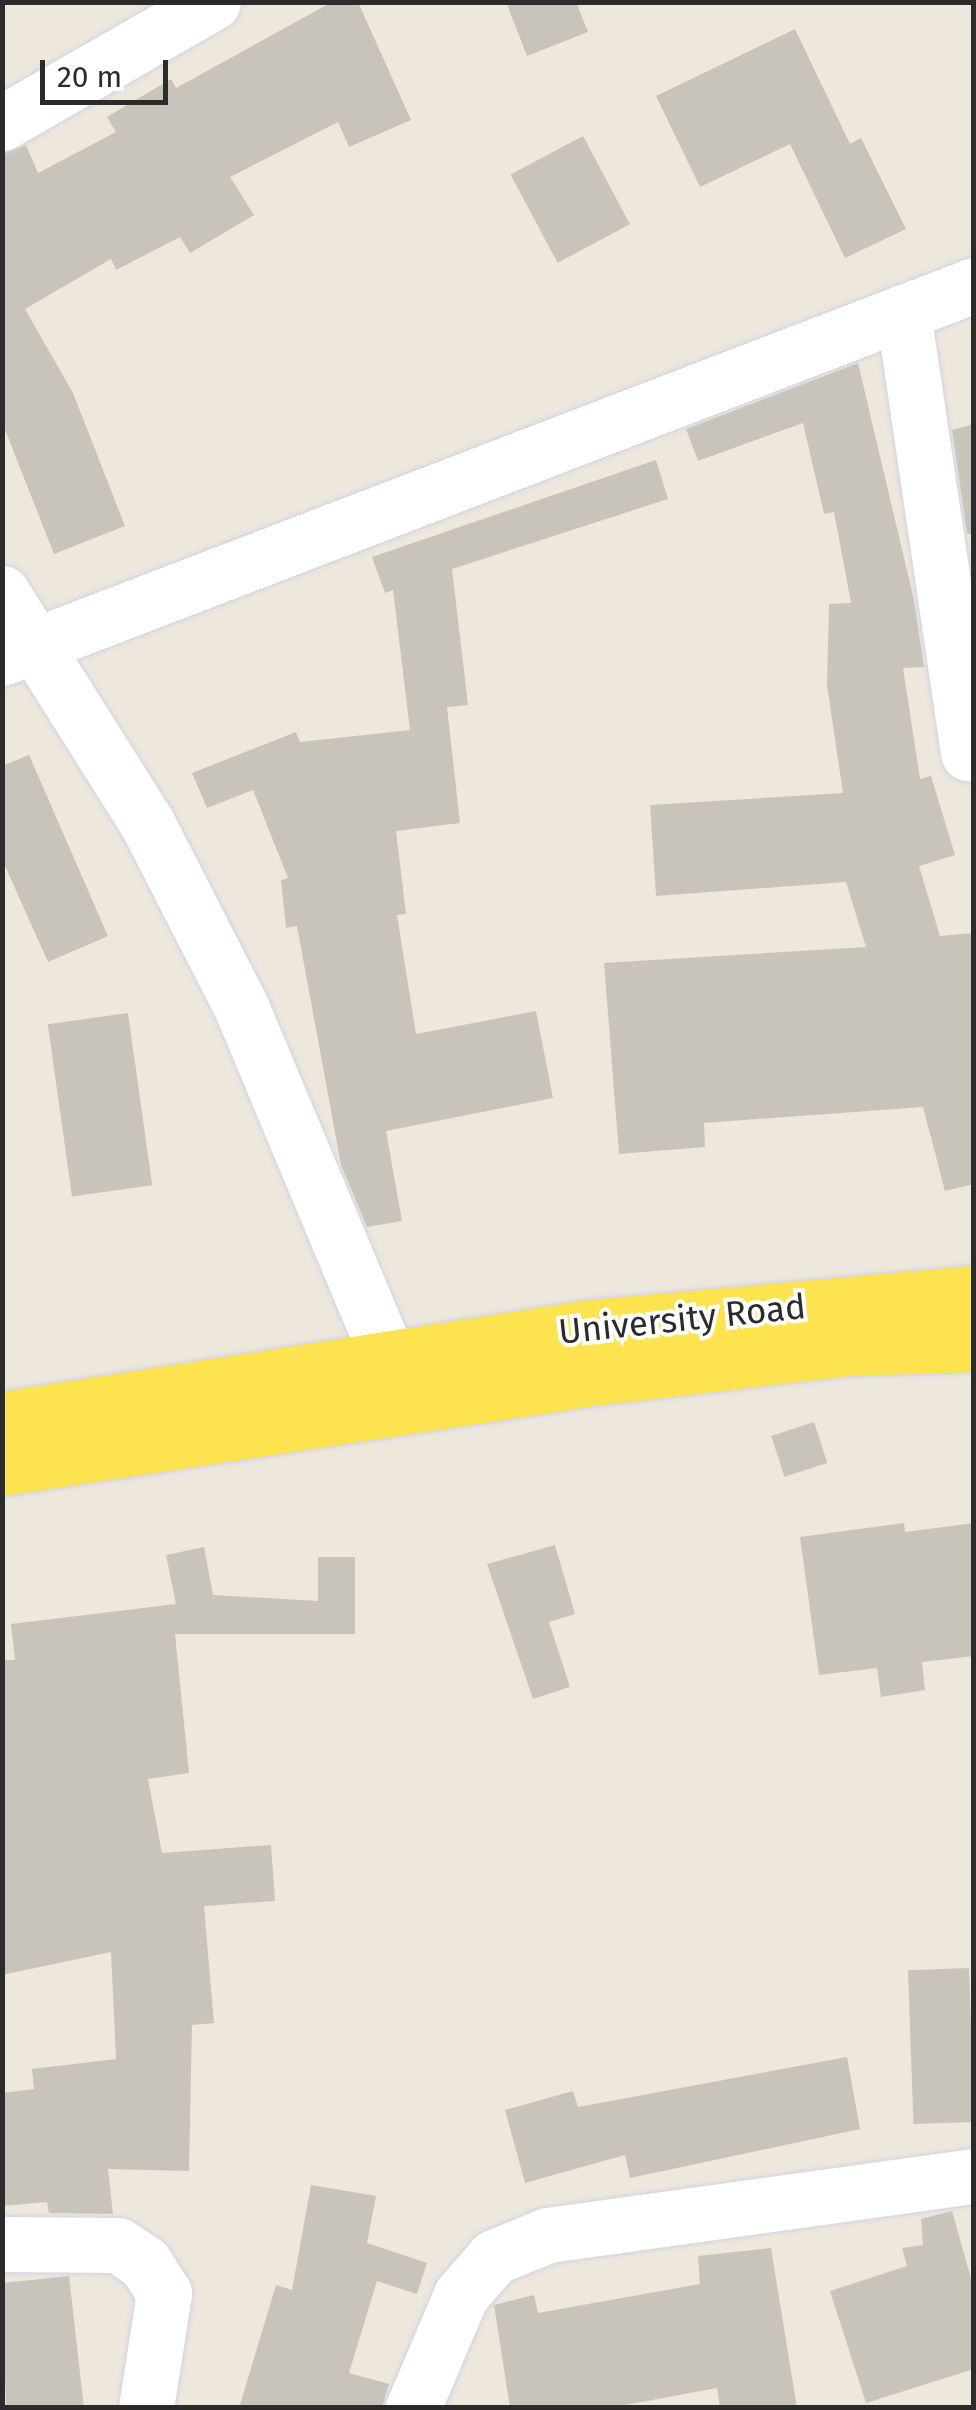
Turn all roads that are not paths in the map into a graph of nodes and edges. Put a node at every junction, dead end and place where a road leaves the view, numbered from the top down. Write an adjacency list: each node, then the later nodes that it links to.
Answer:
1 (213, 2): 2 (street)
2 (2, 124)
3 (974, 285): 4 (street)
4 (903, 312): 6 (street); 7 (street)
5 (2, 592): 6 (street)
6 (21, 650): 10 (street)
7 (968, 752)
8 (974, 1293): 10 (main road, University Road)
9 (974, 1344): 10 (main road, University Road)
10 (399, 1380): 11 (main road, University Road); 12 (main road, University Road)
11 (2, 1420)
12 (2, 1468)
13 (974, 2176): 16 (street)
14 (2, 2244): 15 (street)
15 (146, 2408)
16 (412, 2408)

